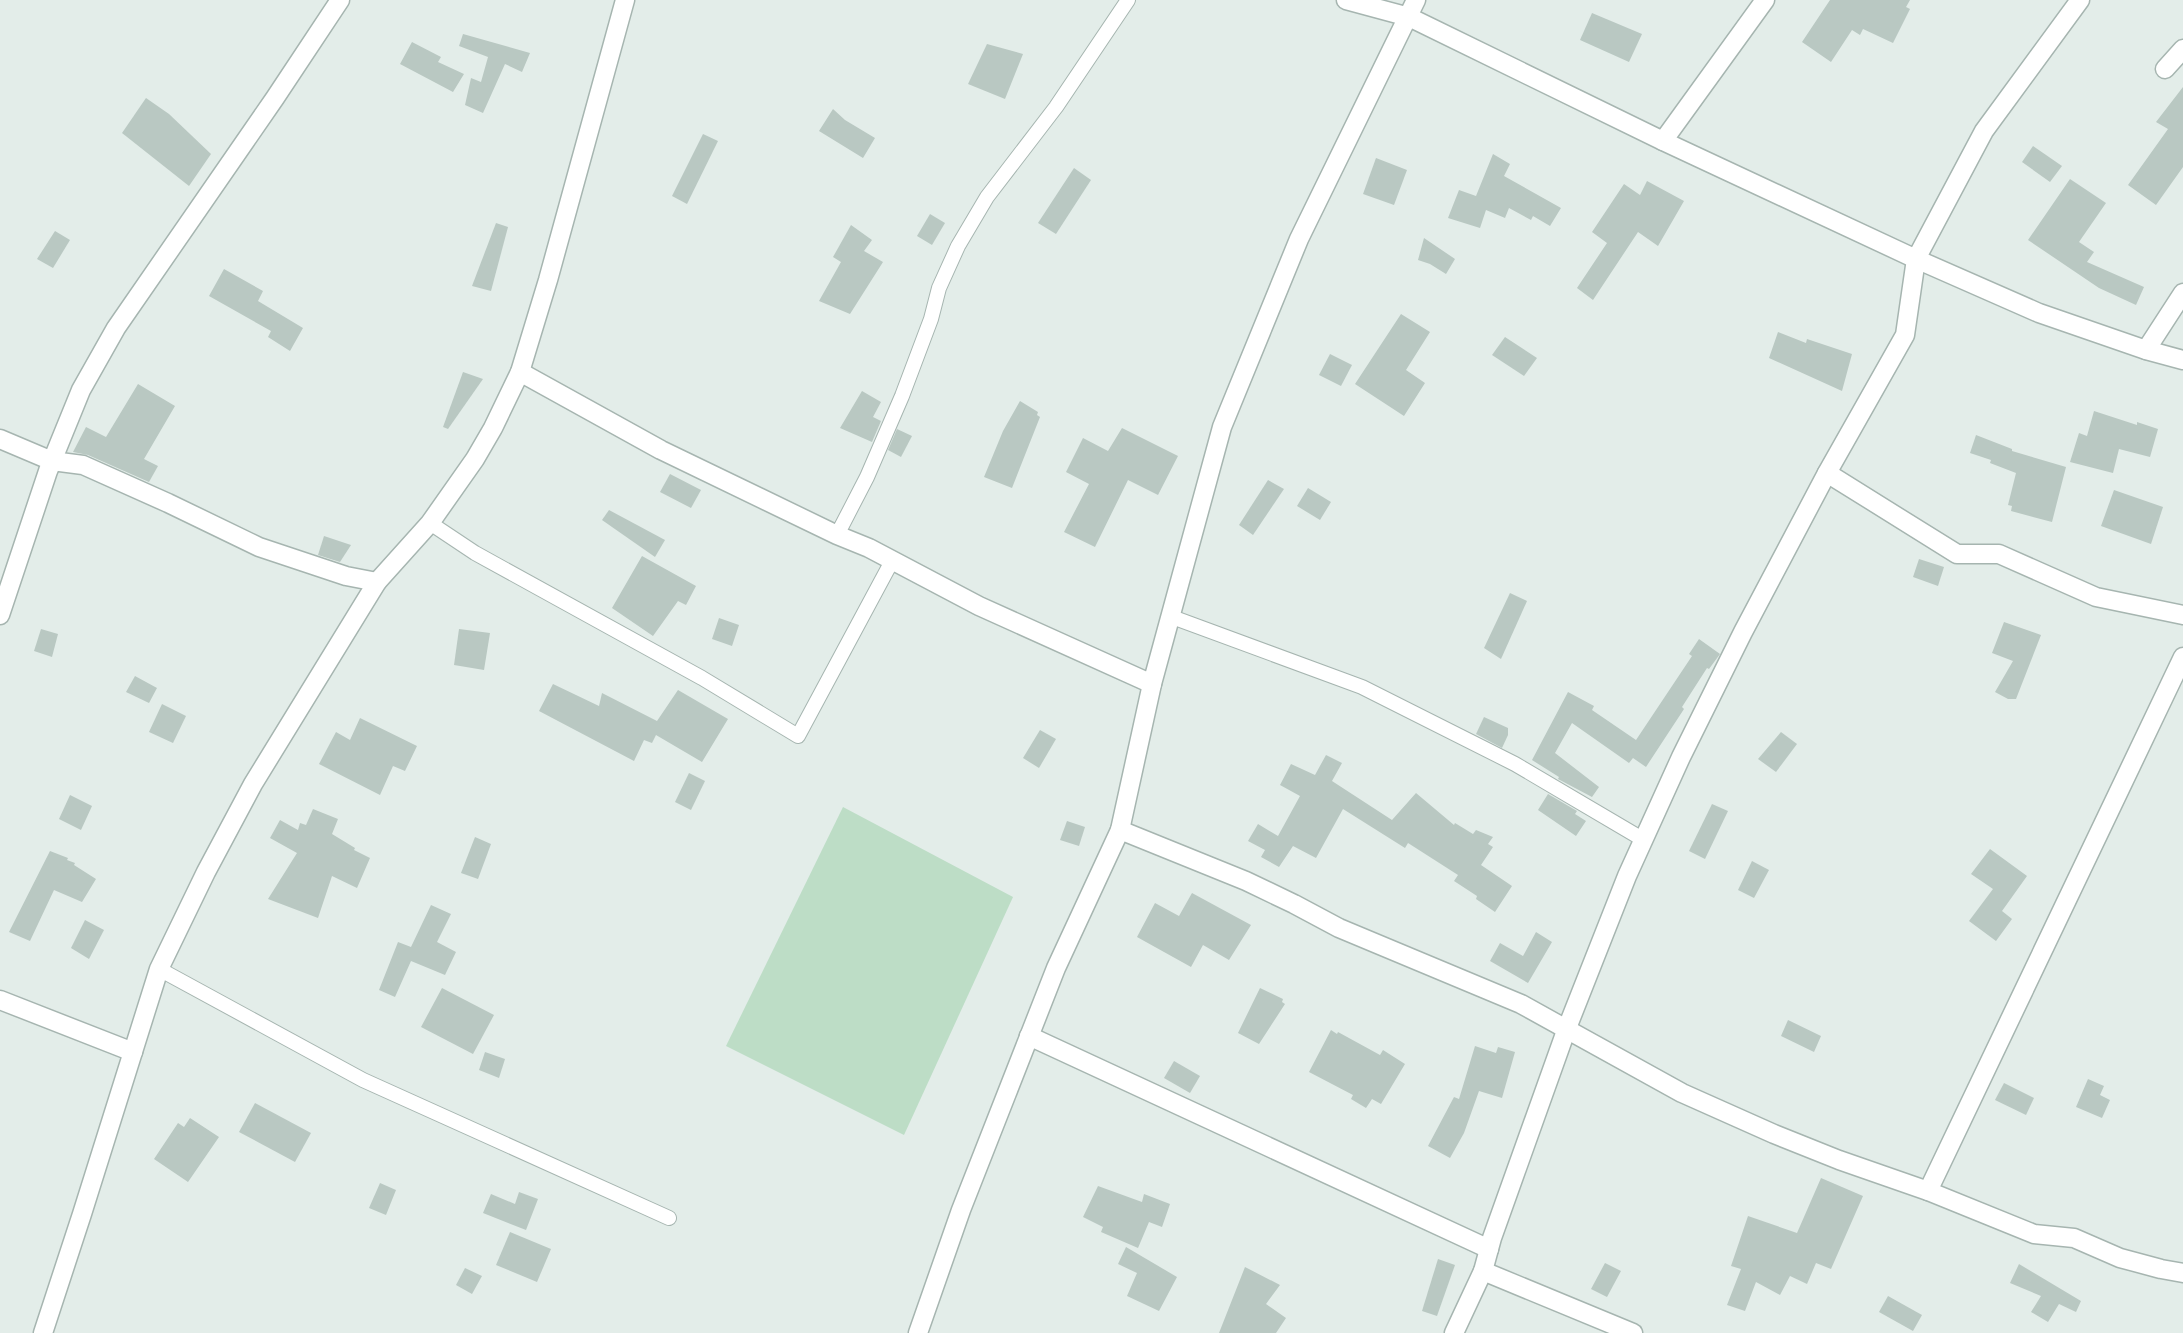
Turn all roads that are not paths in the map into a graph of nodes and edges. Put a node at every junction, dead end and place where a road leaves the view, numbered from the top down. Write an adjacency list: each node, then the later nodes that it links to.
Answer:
1 (340, 0): 17 (street)
2 (625, 0): 15 (street)
3 (1128, 0): 20 (lane)
4 (1346, 0): 7 (street)
5 (1765, 0): 10 (street)
6 (2080, 0): 11 (street)
7 (1412, 8): 10 (street); 25 (street)
8 (2183, 49): 9 (street)
9 (2165, 69)
10 (1663, 141): 11 (street)
11 (1916, 259): 13 (street); 18 (street)
12 (2183, 294): 13 (street)
13 (2145, 350): 14 (street)
14 (2183, 360)
15 (520, 372): 19 (street); 20 (street)
16 (0, 439): 17 (street)
17 (52, 461): 22 (street); 23 (street)
18 (1827, 473): 24 (street); 29 (street)
19 (430, 524): 21 (lane); 22 (street)
20 (837, 535): 21 (street)
21 (892, 561): 27 (street)
22 (377, 582): 30 (street)
23 (0, 615)
24 (2183, 615)
25 (1172, 617): 27 (street); 29 (lane)
26 (2183, 657): 35 (street)
27 (1152, 684): 28 (street)
28 (1120, 830): 32 (street); 33 (street)
29 (1644, 840): 32 (street)
30 (159, 969): 34 (street); 36 (lane)
31 (0, 1000): 34 (street)
32 (1567, 1028): 35 (street); 37 (street)
33 (1029, 1036): 37 (street); 41 (street)
34 (133, 1052): 40 (street)
35 (1928, 1191): 39 (street)
36 (669, 1218)
37 (1489, 1249): 38 (street)
38 (1484, 1271): 42 (street); 43 (street)
39 (2183, 1273)
40 (43, 1333)
41 (918, 1333)
42 (1454, 1333)
43 (1633, 1333)

